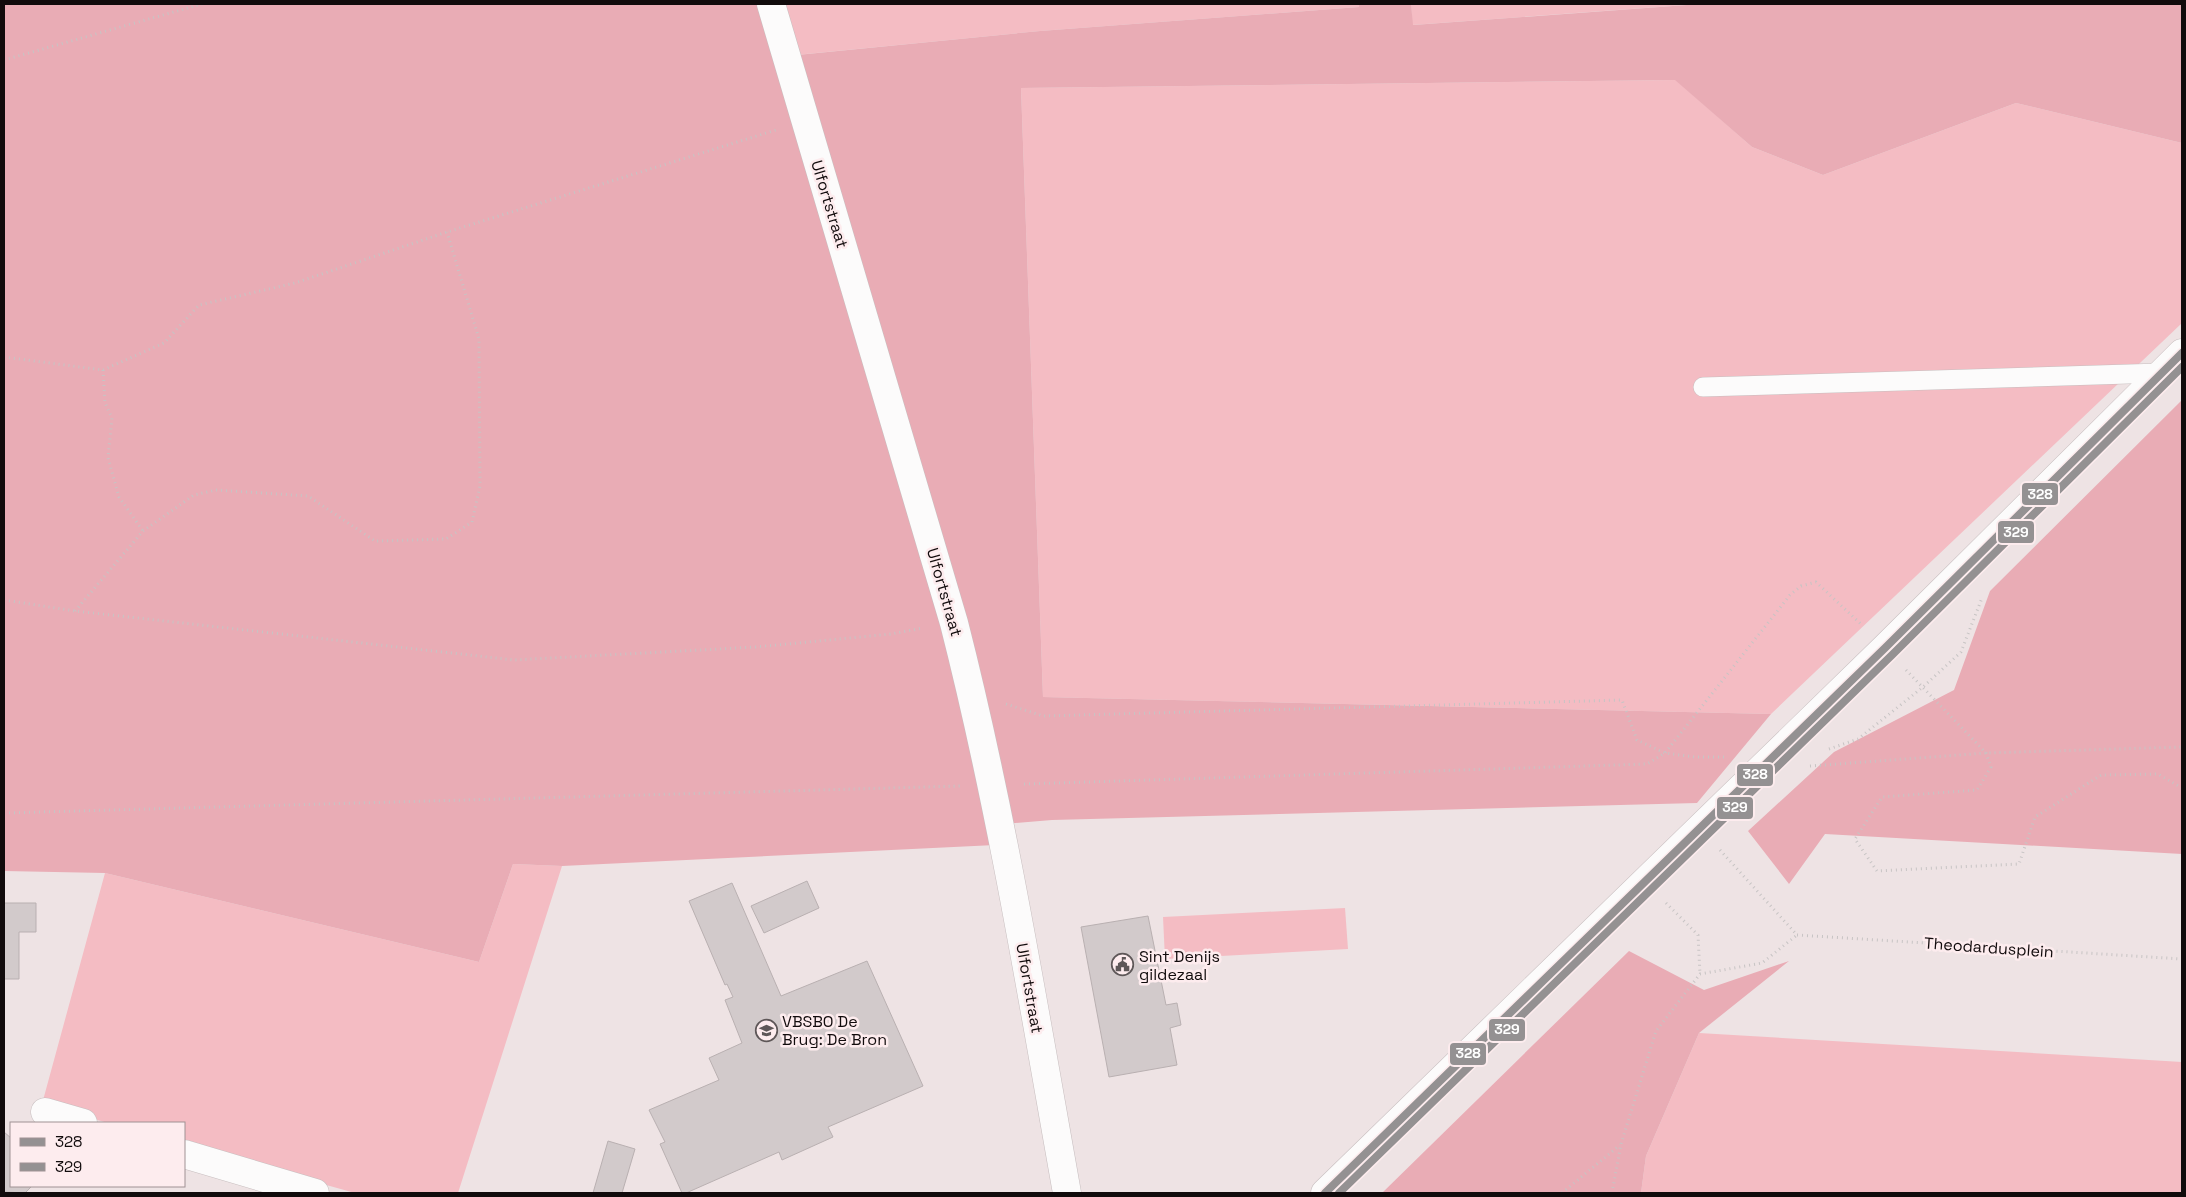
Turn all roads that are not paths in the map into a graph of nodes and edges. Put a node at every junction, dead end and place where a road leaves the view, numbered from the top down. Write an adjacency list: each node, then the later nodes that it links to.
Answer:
1 (771, 4): 9 (street, Ulfortstraat)
2 (2182, 353): 3 (street)
3 (2162, 373): 4 (lane); 10 (street)
4 (1703, 387)
5 (45, 1112): 6 (street)
6 (80, 1122)
7 (185, 1154): 8 (street)
8 (315, 1193)
9 (1067, 1193)
10 (1325, 1193)

